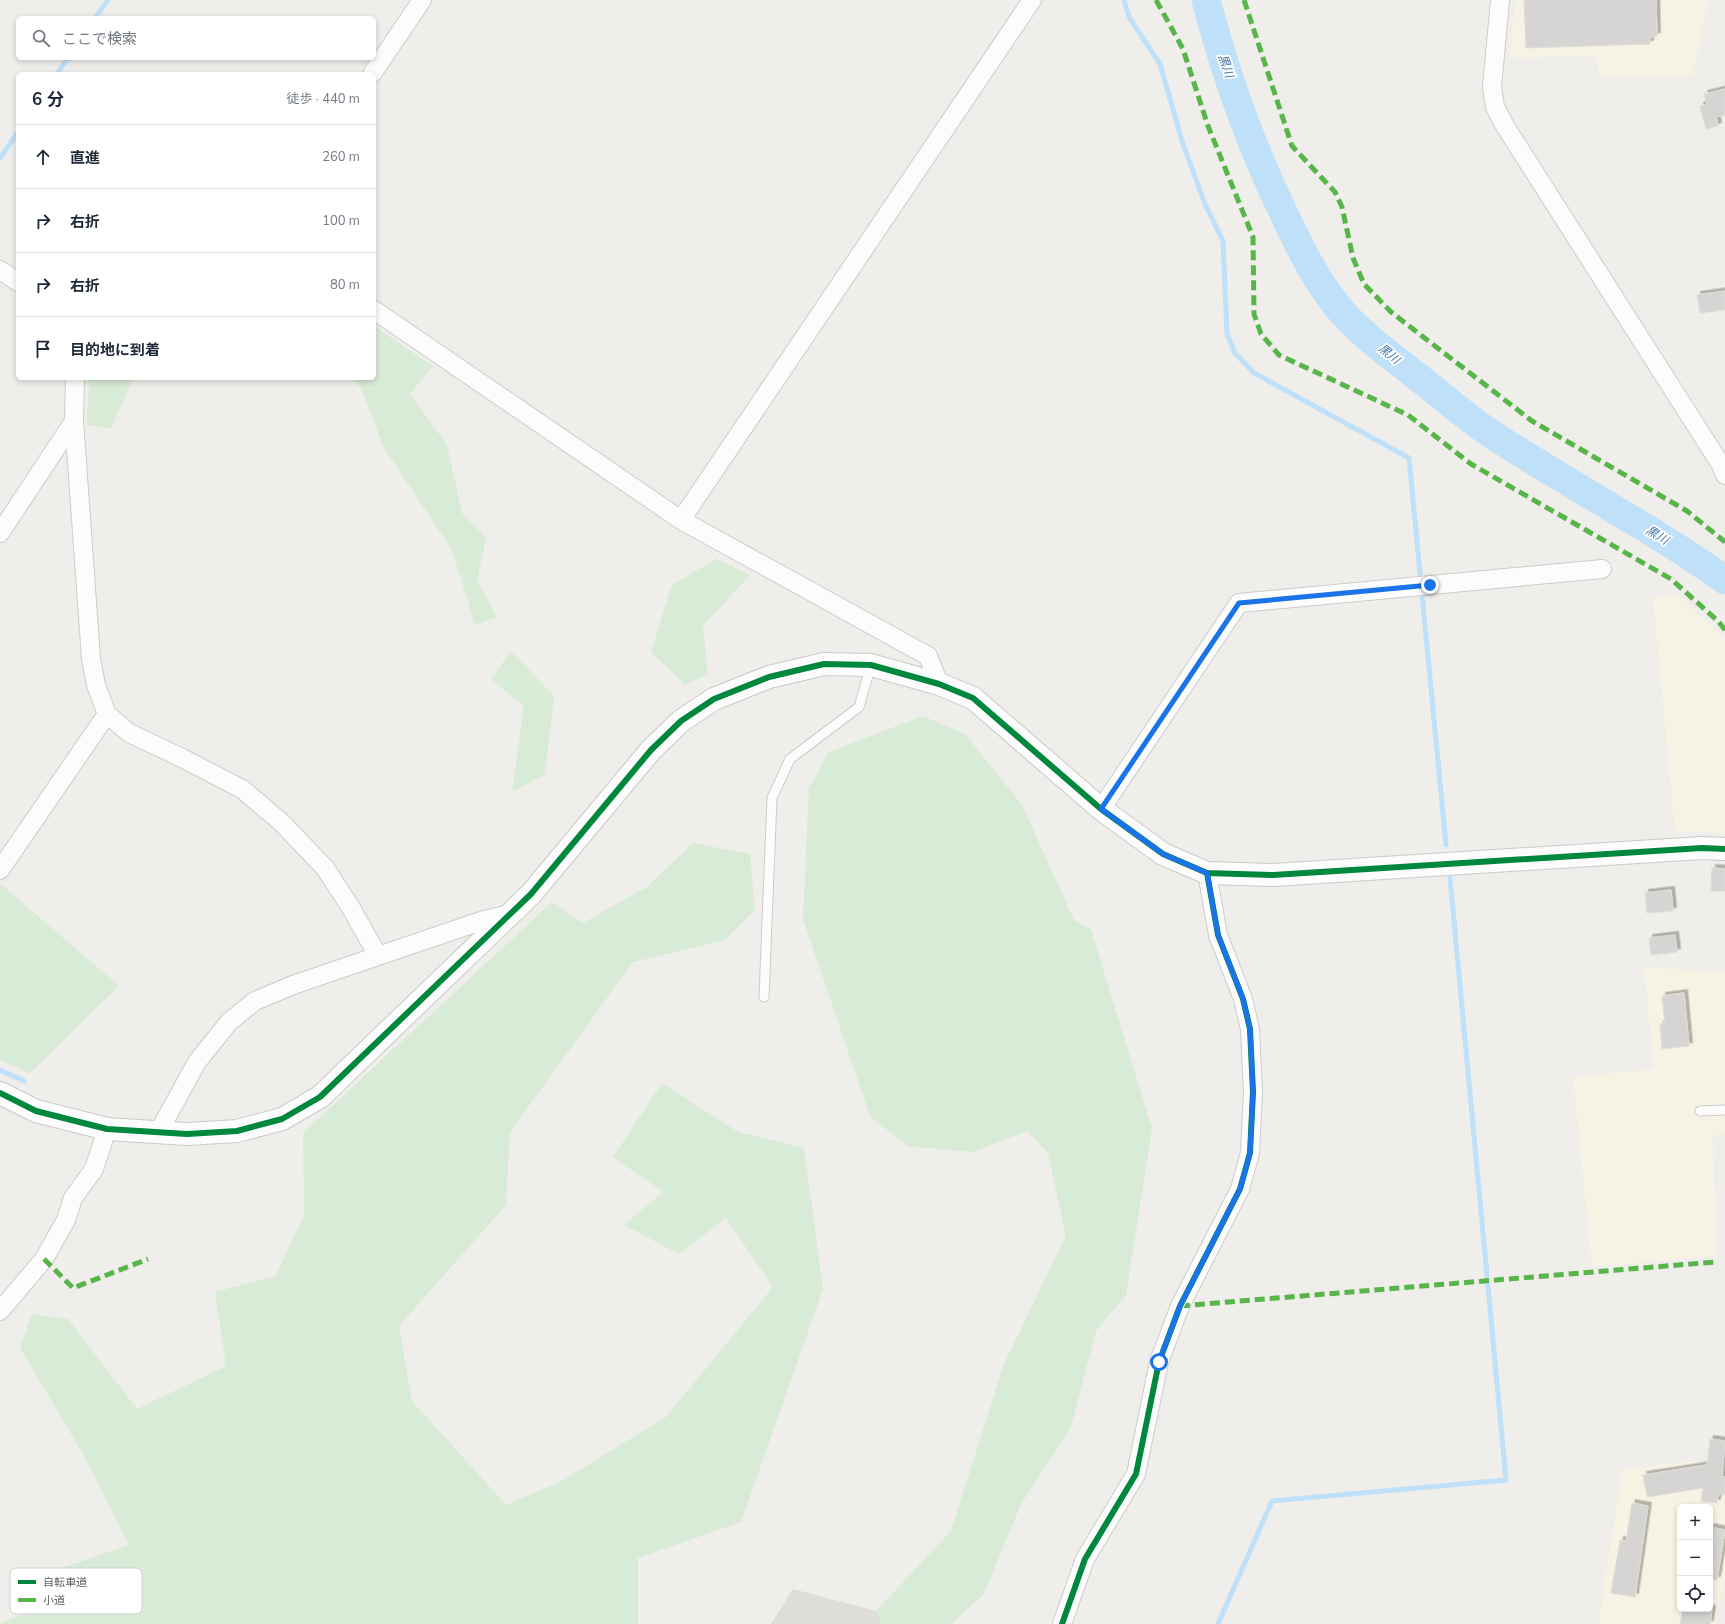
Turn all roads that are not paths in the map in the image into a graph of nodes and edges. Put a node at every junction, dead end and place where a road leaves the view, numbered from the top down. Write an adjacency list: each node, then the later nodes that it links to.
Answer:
1 (422, 0): 4 (street)
2 (1032, 0): 11 (street)
3 (1500, 0): 10 (street)
4 (373, 72)
5 (0, 270): 6 (street)
6 (16, 281)
7 (376, 311): 11 (street)
8 (75, 380): 9 (street)
9 (74, 421): 12 (street); 16 (street)
10 (1725, 475)
11 (681, 520): 15 (street)
12 (0, 533)
13 (1602, 569): 17 (street)
14 (871, 665): 15 (street); 21 (street); 23 (lane)
15 (939, 684): 17 (street)
16 (107, 714): 19 (street); 22 (street)
17 (1101, 809): 20 (street)
18 (1725, 849): 20 (street)
19 (0, 870)
20 (1207, 873): 30 (street)
21 (510, 914): 22 (street); 28 (street)
22 (378, 956): 28 (street)
23 (764, 997)
24 (0, 1093): 27 (street)
25 (1725, 1110): 26 (lane)
26 (1700, 1111)
27 (107, 1129): 28 (street); 29 (street)
28 (158, 1133)
29 (0, 1311)
30 (1062, 1624)

